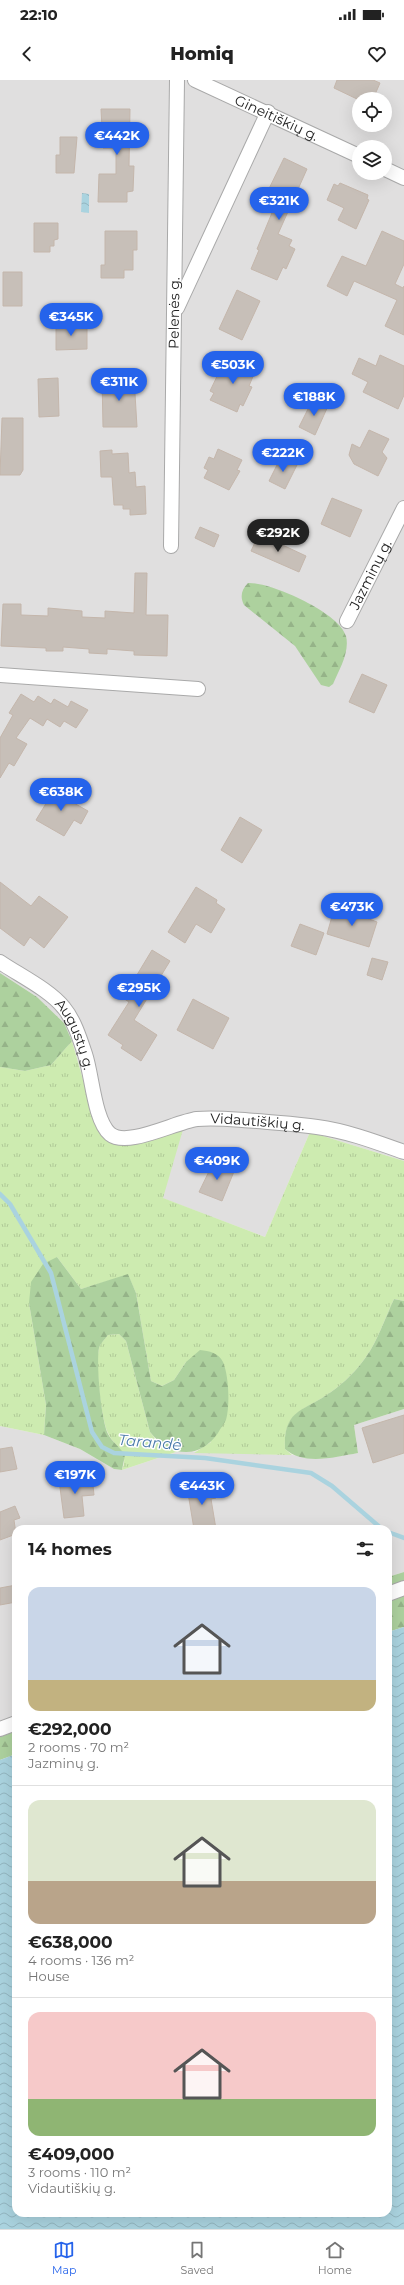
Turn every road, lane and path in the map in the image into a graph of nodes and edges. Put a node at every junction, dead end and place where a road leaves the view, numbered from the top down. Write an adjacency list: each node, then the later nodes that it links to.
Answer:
1 (177, 80): 7 (street, Pelenės g.)
2 (195, 80): 3 (street, Gineitiškių g.)
3 (268, 112): 4 (street, Gineitiškių g.); 7 (street)
4 (352, 153)
5 (392, 172): 6 (street)
6 (404, 178)
7 (174, 313): 9 (street, Pelenės g.)
8 (404, 508): 10 (street, Jazminų g.)
9 (171, 546)
10 (348, 621)
11 (0, 675): 12 (street)
12 (198, 689)
13 (0, 962): 14 (street, Augustų g.)
14 (111, 1135): 15 (street, Vidautiškių g.)
15 (404, 1152)
16 (404, 1588): 17 (street)
17 (392, 1592)
18 (12, 1724): 19 (street)
19 (0, 1729)

